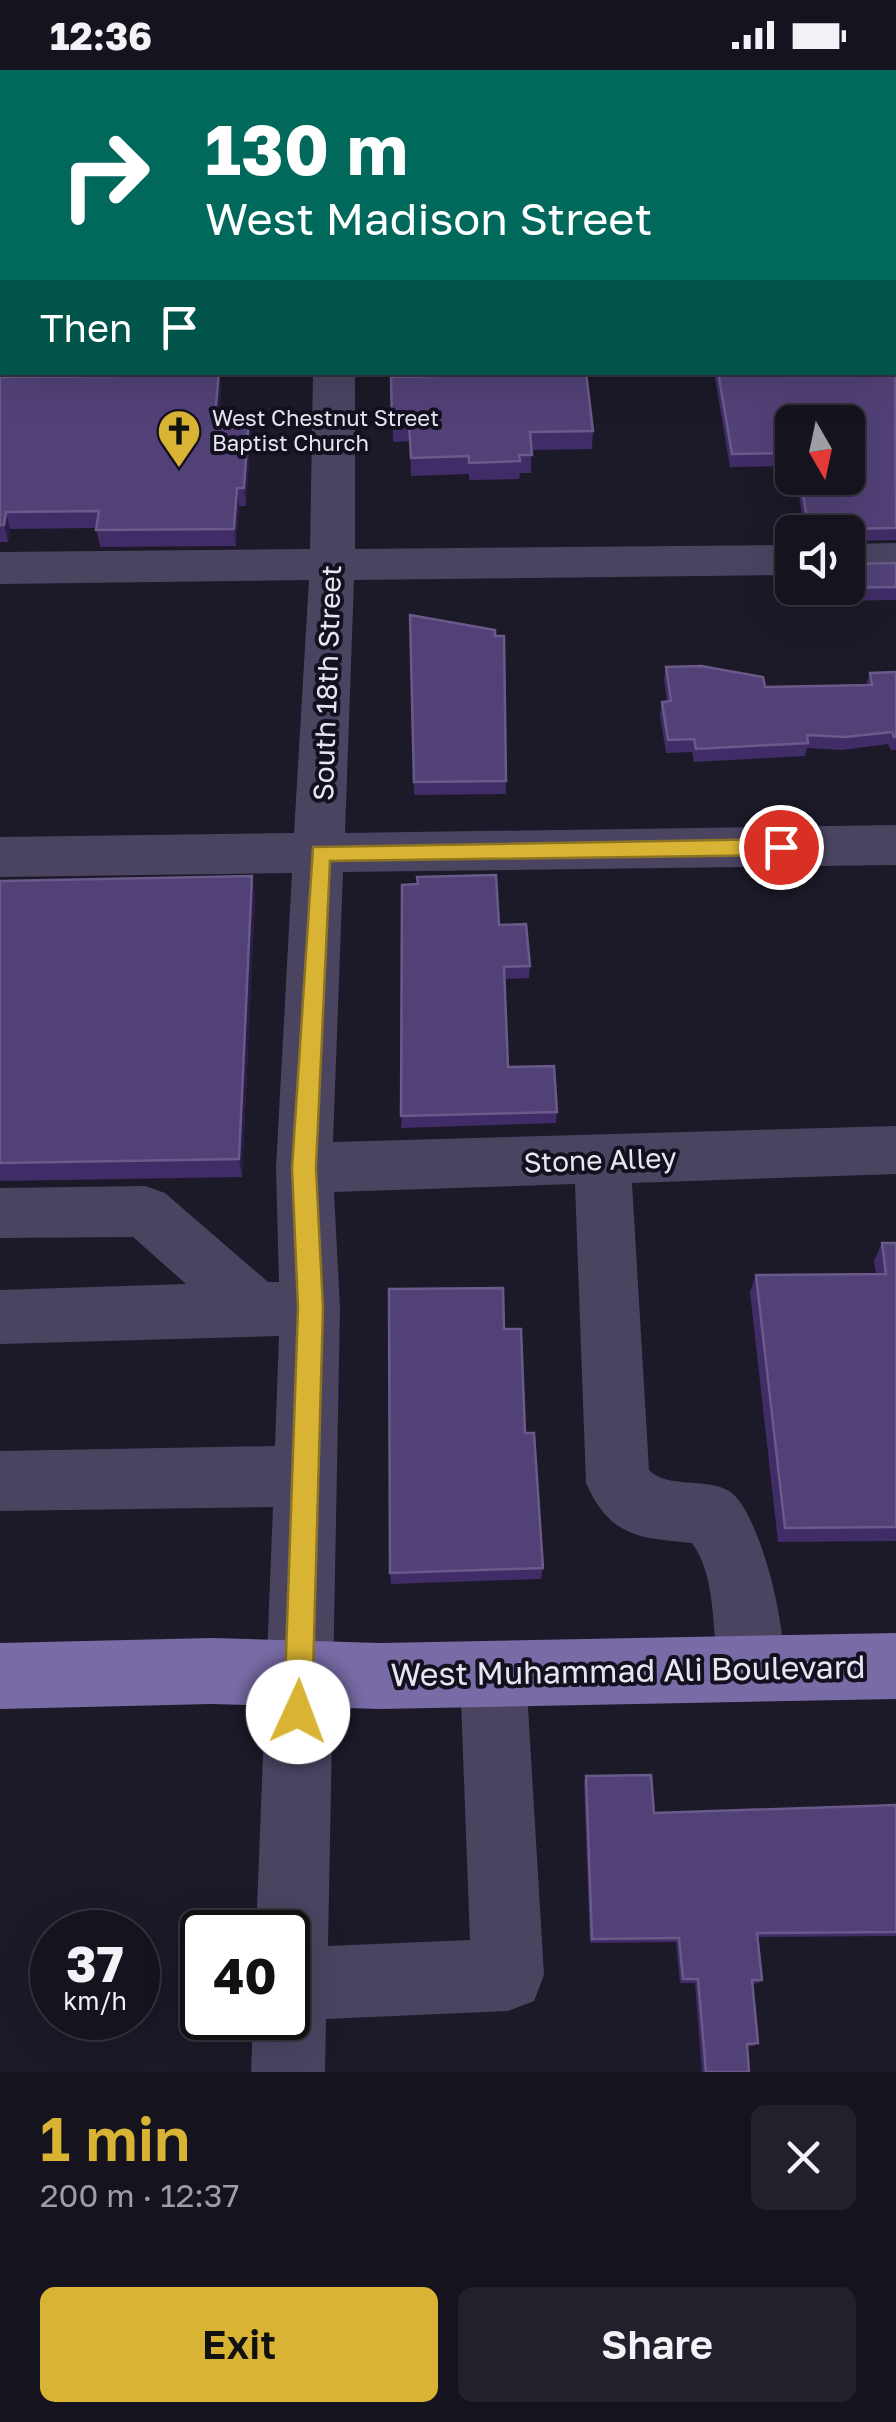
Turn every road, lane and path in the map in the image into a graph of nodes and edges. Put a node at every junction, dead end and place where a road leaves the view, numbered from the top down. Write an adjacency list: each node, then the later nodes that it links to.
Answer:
1 (334, 375): 5 (street, South 18th Street)
2 (896, 558): 3 (street)
3 (865, 559)
4 (775, 560): 5 (street)
5 (332, 564): 6 (street); 8 (street, South 18th Street)
6 (0, 568)
7 (896, 845): 8 (street)
8 (320, 853): 9 (street); 12 (street, South 18th Street)
9 (0, 857)
10 (896, 1150): 11 (street, Stone Alley)
11 (602, 1161): 12 (street, Stone Alley); 19 (street)
12 (304, 1168): 14 (street, South 18th Street)
13 (0, 1213): 14 (street)
14 (284, 1309): 15 (street); 16 (street, South 18th Street)
15 (0, 1318)
16 (307, 1476): 17 (street); 20 (street, South 18th Street)
17 (0, 1480)
18 (896, 1666): 19 (main road, West Muhammad Ali Boulevard)
19 (750, 1669): 21 (main road, West Muhammad Ali Boulevard)
20 (299, 1673): 21 (main road, West Muhammad Ali Boulevard); 22 (main road, West Muhammad Ali Boulevard); 23 (street, South 18th Street)
21 (493, 1674): 24 (street)
22 (0, 1676)
23 (293, 1910)
24 (310, 1983)
25 (289, 2040): 26 (street, South 18th Street)
26 (288, 2072)

